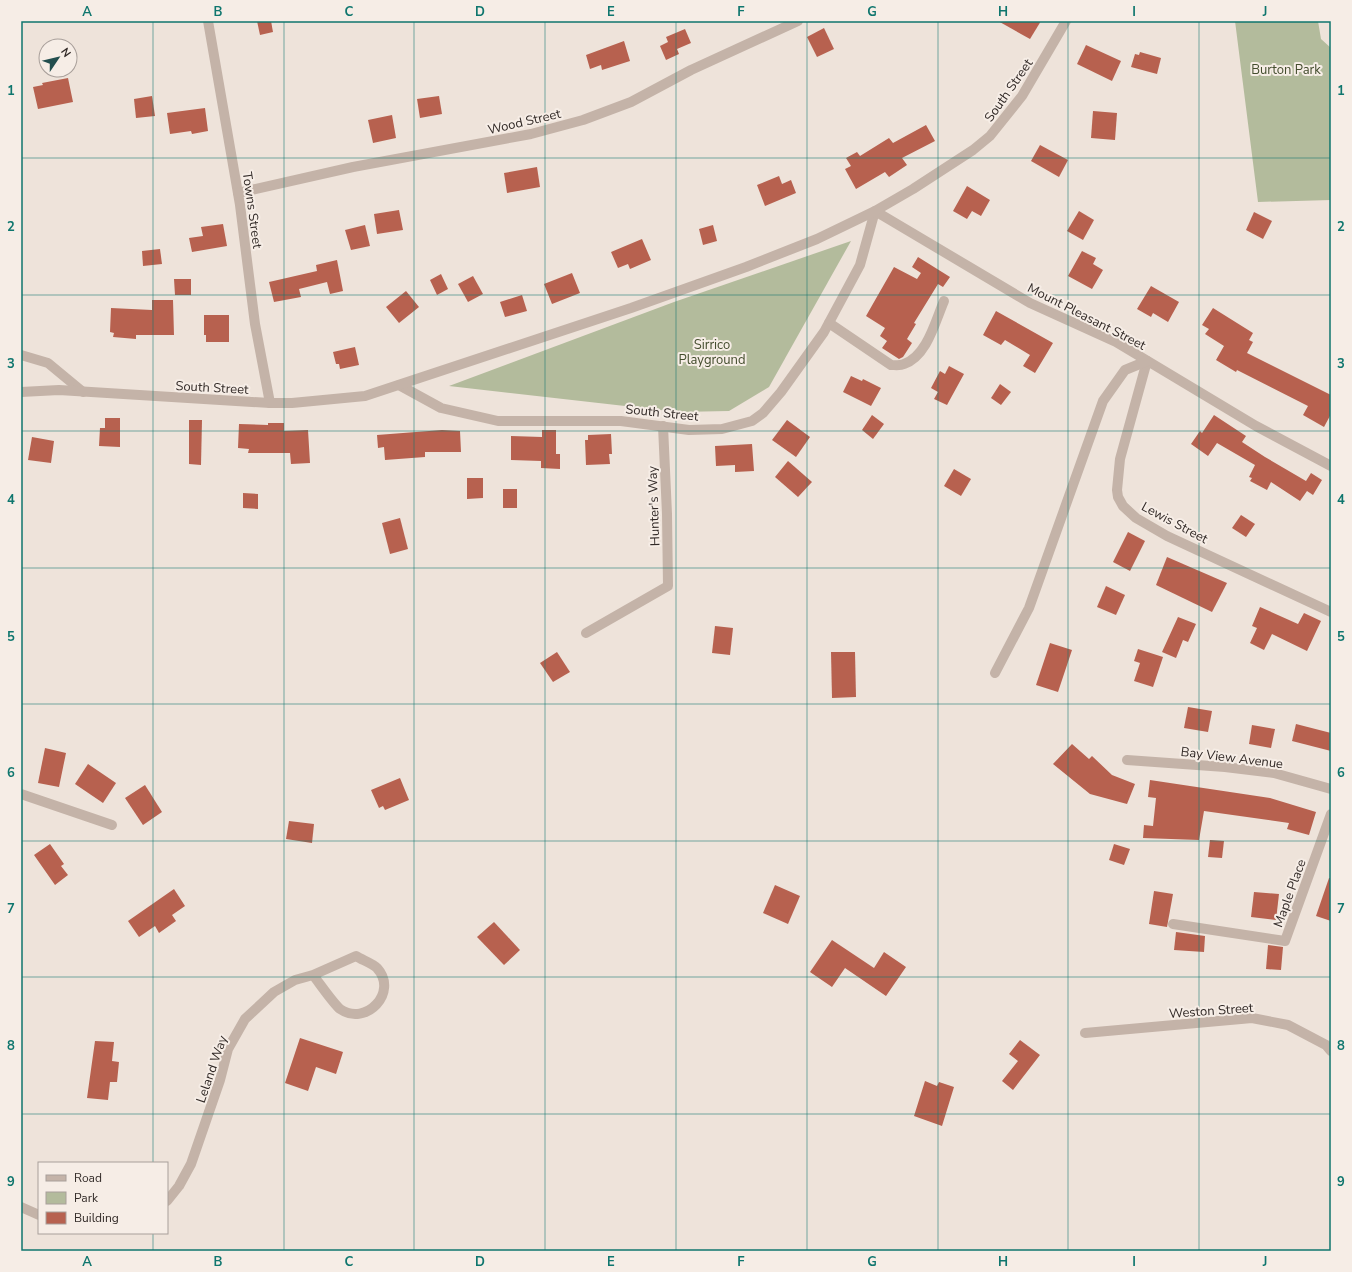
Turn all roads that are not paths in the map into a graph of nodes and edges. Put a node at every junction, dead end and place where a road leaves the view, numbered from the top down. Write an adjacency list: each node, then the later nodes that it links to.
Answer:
1 (208, 21): 4 (street, Towns Street)
2 (798, 21): 4 (street, Wood Street)
3 (1066, 21): 5 (street, South Street)
4 (238, 193): 13 (street, Towns Street)
5 (875, 211): 7 (street, South Street); 9 (street, Mount Pleasant Street); 10 (street, South Street)
6 (944, 301): 7 (street)
7 (829, 323): 14 (street, South Street)
8 (21, 355): 12 (street)
9 (1147, 361): 15 (street, Mount Pleasant Street); 16 (street, Lewis Street); 18 (street)
10 (399, 385): 13 (street, South Street); 14 (street, South Street)
11 (21, 392): 12 (street, South Street)
12 (83, 392): 13 (street, South Street)
13 (270, 403)
14 (663, 426): 17 (street, Hunter's Way)
15 (1331, 466)
16 (1331, 612)
17 (586, 633)
18 (995, 673)
19 (1127, 760): 20 (street, Bay View Avenue)
20 (1331, 789)
21 (21, 794): 23 (street)
22 (1331, 814): 24 (street, Maple Place)
23 (112, 825)
24 (1173, 924)
25 (313, 975): 25 (street, Leland Way); 28 (street, Leland Way)
26 (1085, 1033): 27 (street, Weston Street)
27 (1331, 1051)
28 (168, 1200)
29 (21, 1207): 30 (street)
30 (38, 1215)

